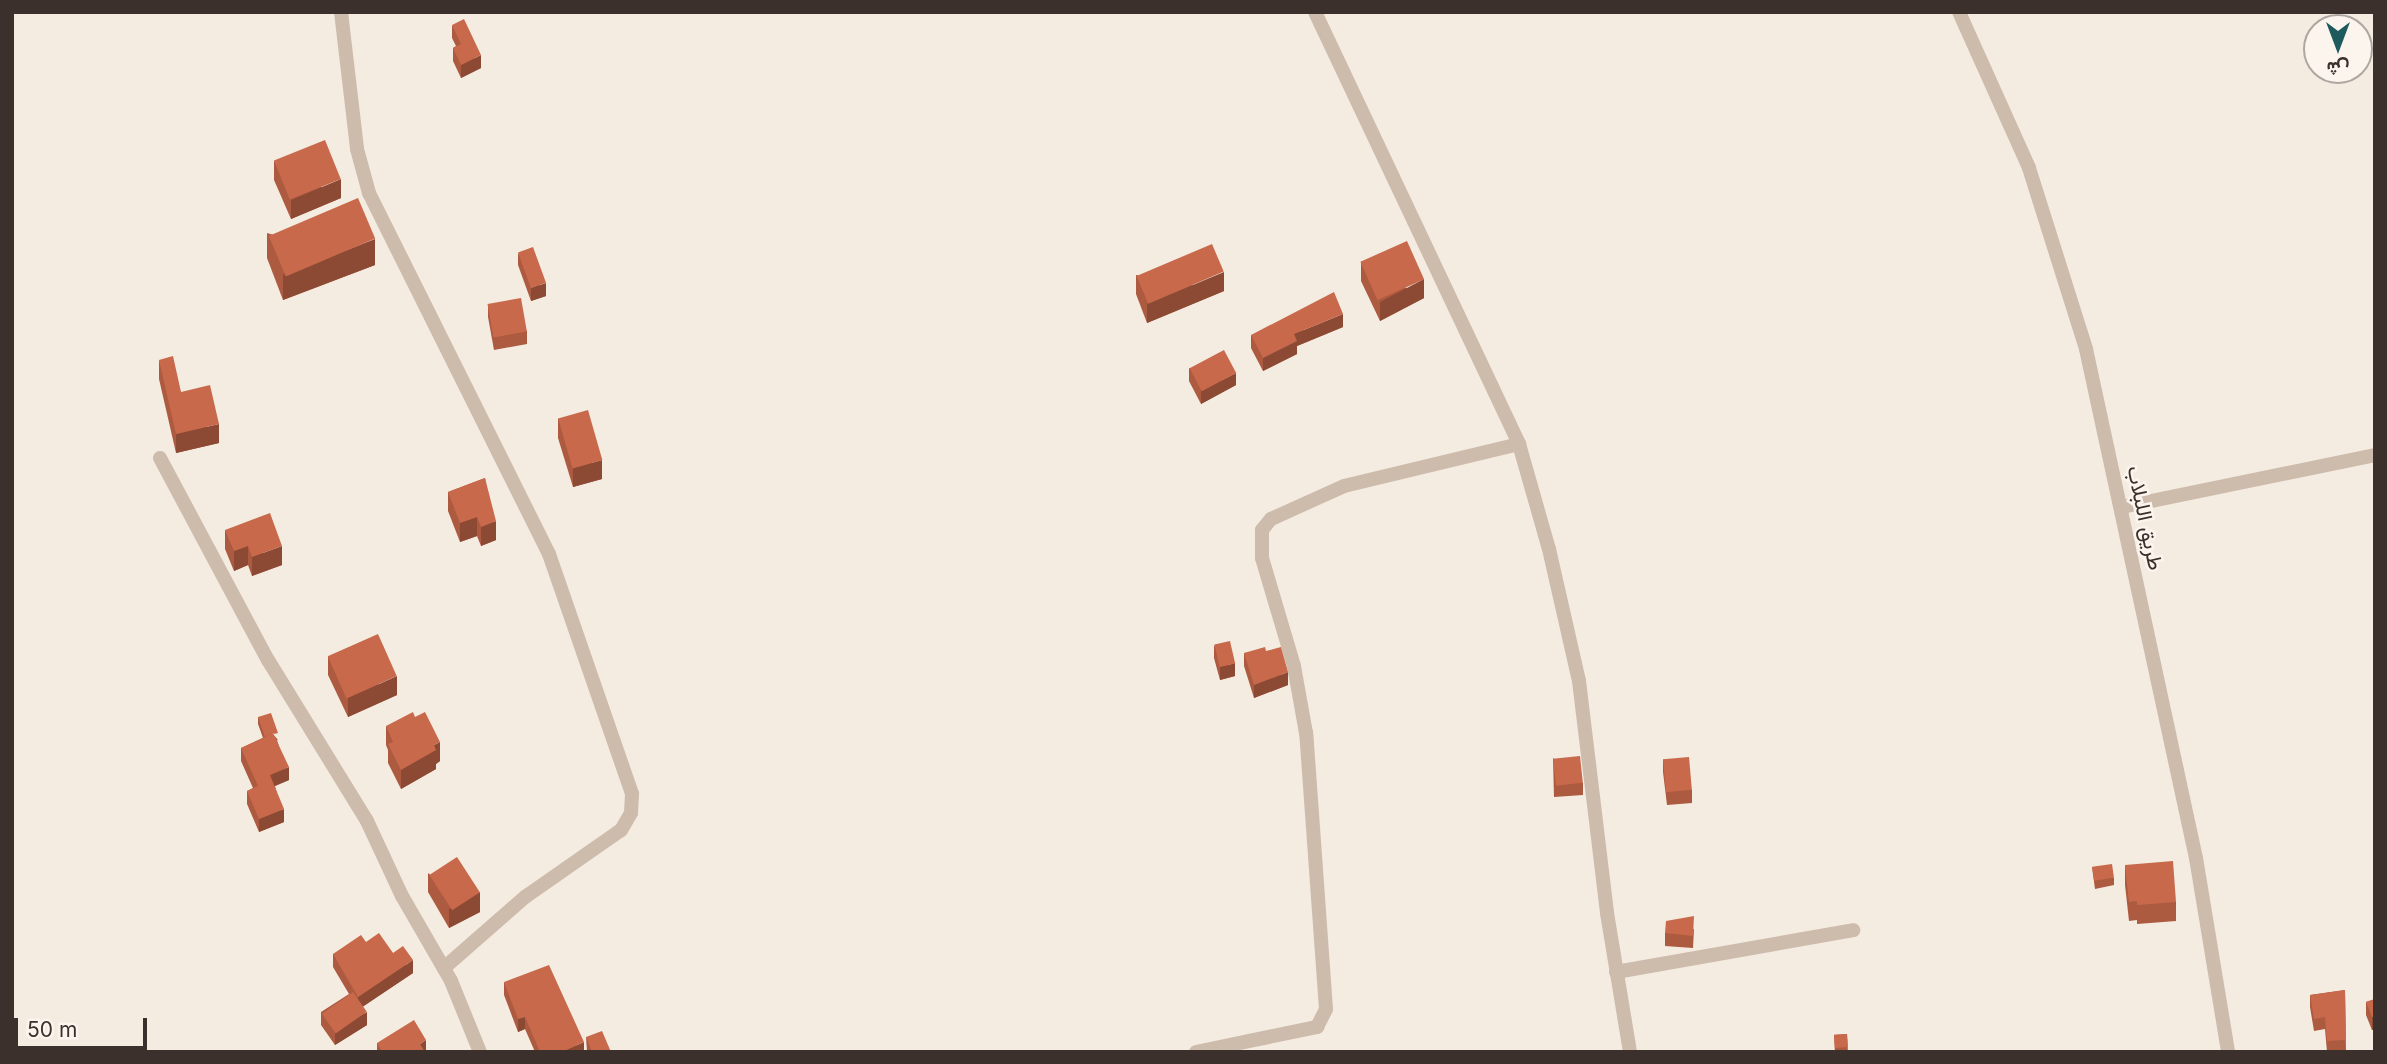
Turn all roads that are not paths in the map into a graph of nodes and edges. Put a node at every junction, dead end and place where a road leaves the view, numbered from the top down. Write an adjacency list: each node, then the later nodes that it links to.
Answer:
1 (341, 12): 9 (street)
2 (1315, 12): 4 (street)
3 (1959, 12): 7 (street, طريق اللبلاب)
4 (1519, 444): 10 (street); 12 (street)
5 (2375, 455): 7 (street)
6 (160, 458): 9 (street)
7 (2122, 507): 14 (street, طريق اللبلاب)
8 (1853, 930): 10 (street)
9 (444, 968): 11 (street)
10 (1616, 972): 13 (street)
11 (480, 1052)
12 (1196, 1052)
13 (1630, 1052)
14 (2228, 1052)

